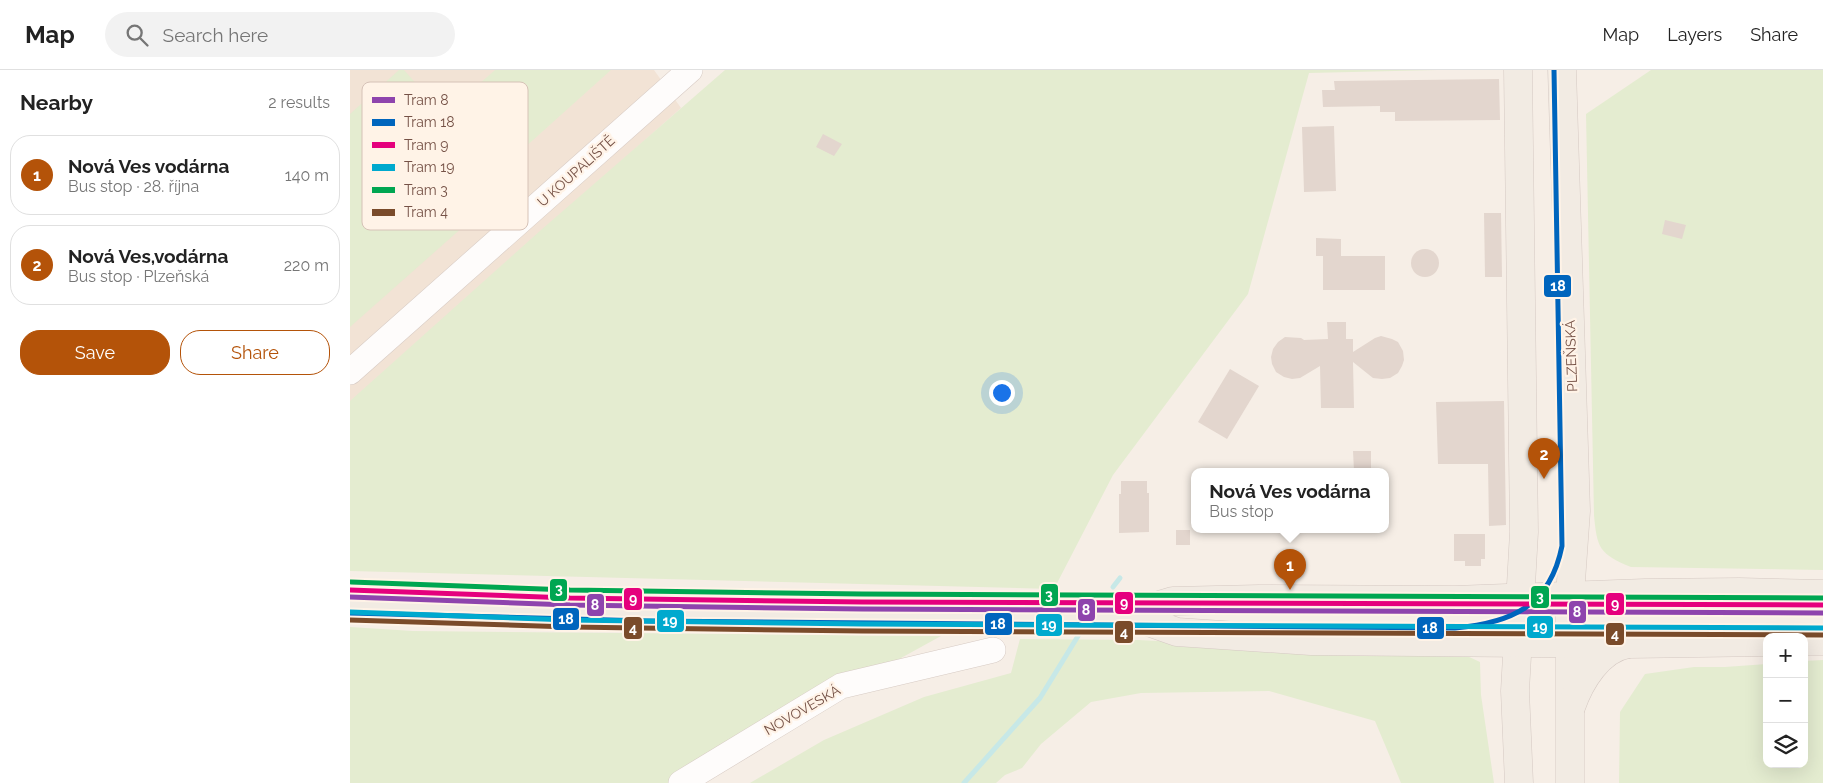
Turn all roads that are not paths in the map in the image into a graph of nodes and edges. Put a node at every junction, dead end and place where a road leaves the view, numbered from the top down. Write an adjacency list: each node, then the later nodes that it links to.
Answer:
1 (690, 70): 4 (street, U KOUPALIŠTĚ)
2 (1518, 70): 9 (main road)
3 (1562, 70): 8 (main road, PLZEŇSKÁ)
4 (528, 214)
5 (510, 230): 6 (street, U KOUPALIŠTĚ)
6 (350, 372)
7 (1823, 594): 8 (main road)
8 (1570, 595): 9 (main road); 16 (main road, PLZEŇSKÁ)
9 (1520, 597): 11 (main road); 13 (main road)
10 (350, 601): 11 (main road)
11 (1117, 614): 13 (main road)
12 (1823, 641): 15 (main road)
13 (1518, 642): 16 (main road); 21 (main road)
14 (1763, 642): 17 (main road)
15 (1808, 642)
16 (1569, 643): 17 (main road); 19 (main road, PLZEŇSKÁ)
17 (1630, 644): 19 (main road)
18 (993, 650): 20 (street, NOVOVESKÁ)
19 (1569, 715): 22 (main road, PLZEŇSKÁ)
20 (681, 783)
21 (1519, 783)
22 (1570, 783)

